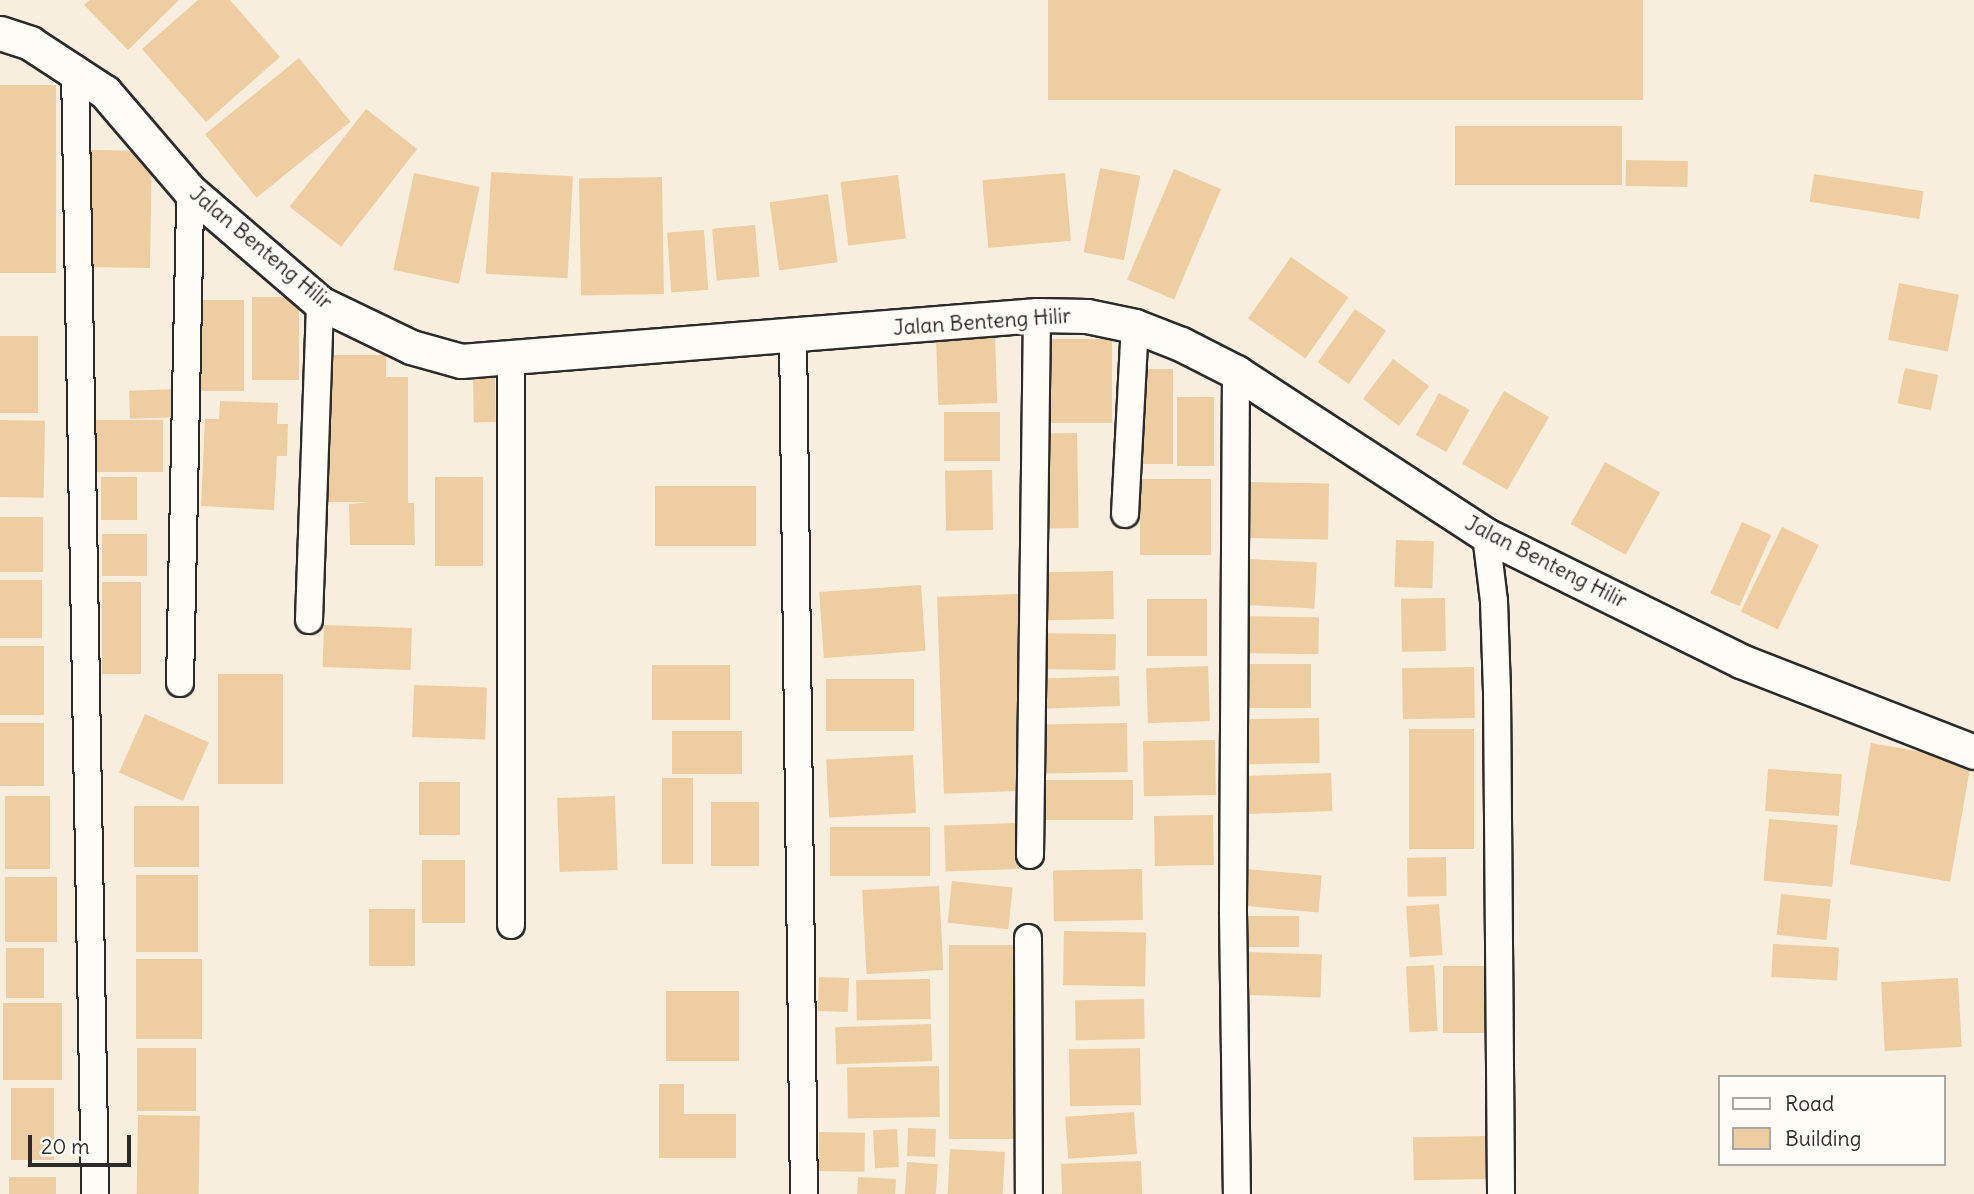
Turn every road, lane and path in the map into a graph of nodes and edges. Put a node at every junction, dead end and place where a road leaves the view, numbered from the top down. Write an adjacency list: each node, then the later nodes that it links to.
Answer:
1 (0, 33): 2 (street, Jalan Benteng Hilir)
2 (75, 69): 3 (street, Jalan Benteng Hilir); 18 (street)
3 (190, 191): 4 (street, Jalan Benteng Hilir); 13 (street)
4 (320, 303): 8 (street, Jalan Benteng Hilir); 12 (street)
5 (1037, 315): 6 (street, Jalan Benteng Hilir); 7 (street, Jalan Benteng Hilir); 15 (street)
6 (1135, 326): 9 (street, Jalan Benteng Hilir); 10 (street)
7 (793, 335): 8 (street, Jalan Benteng Hilir); 19 (street)
8 (512, 358): 16 (street)
9 (1237, 372): 11 (street, Jalan Benteng Hilir); 21 (street)
10 (1125, 514)
11 (1486, 535): 14 (street, Jalan Benteng Hilir); 22 (street)
12 (309, 620)
13 (180, 683)
14 (1974, 752)
15 (1030, 855)
16 (511, 925)
17 (1028, 939): 20 (street)
18 (95, 1194)
19 (804, 1194)
20 (1030, 1194)
21 (1237, 1194)
22 (1501, 1194)

